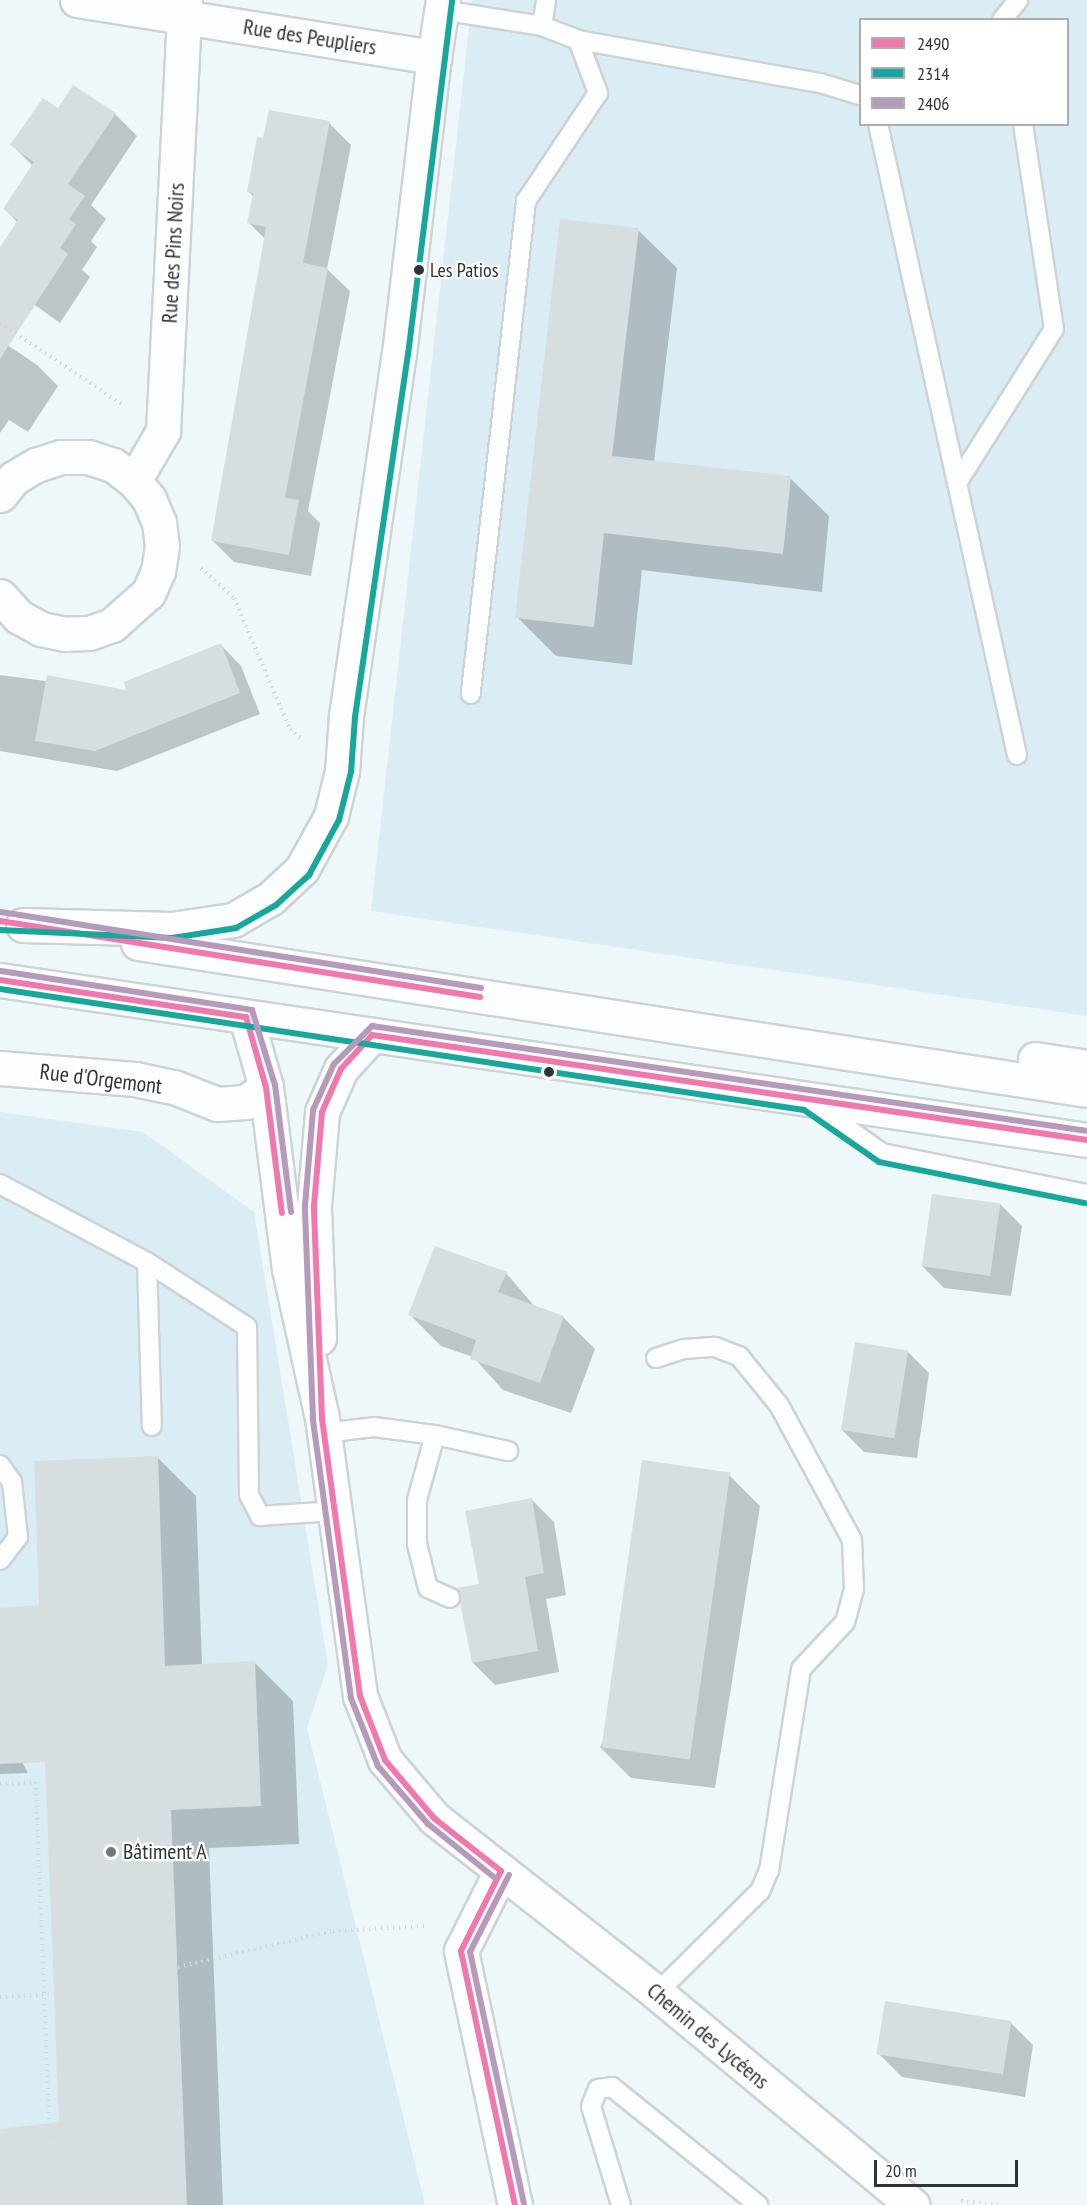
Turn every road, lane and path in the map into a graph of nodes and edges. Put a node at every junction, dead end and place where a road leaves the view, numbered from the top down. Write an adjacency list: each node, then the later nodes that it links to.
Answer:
1 (77, 0): 5 (street, Rue des Peupliers)
2 (546, 0): 7 (lane)
3 (1018, 0): 6 (lane)
4 (442, 5): 7 (lane); 9 (street)
5 (185, 9): 9 (street, Rue des Peupliers); 14 (street, Rue des Pins Noirs)
6 (1006, 18)
7 (542, 26): 8 (lane)
8 (578, 40): 10 (lane); 20 (lane)
9 (434, 57): 22 (street)
10 (859, 91)
11 (878, 126): 16 (lane)
12 (1023, 126): 16 (lane)
13 (0, 323): 14 (path)
14 (163, 431): 15 (street, Rue des Pins Noirs)
15 (134, 481): 17 (street); 18 (street)
16 (957, 483): 21 (lane)
17 (0, 495)
18 (162, 546): 19 (street); 22 (path)
19 (0, 596)
20 (471, 694)
21 (1017, 755)
22 (342, 771): 23 (street)
23 (12, 923): 26 (street)
24 (0, 980): 25 (street)
25 (246, 1017): 27 (street); 30 (street)
26 (720, 1033): 28 (street); 31 (street)
27 (372, 1035): 32 (street); 38 (street)
28 (1087, 1067)
29 (0, 1068): 30 (street, Rue d'Orgemont)
30 (266, 1087): 38 (street)
31 (1087, 1090)
32 (807, 1101): 33 (street); 35 (lane)
33 (1087, 1140)
34 (0, 1184): 36 (lane)
35 (1087, 1194)
36 (147, 1262): 39 (lane); 43 (lane)
37 (656, 1358): 50 (lane)
38 (323, 1425): 40 (lane); 43 (street, Chemin des Lycéens)
39 (152, 1426)
40 (435, 1435): 41 (lane); 45 (lane)
41 (508, 1451)
42 (0, 1466): 44 (lane)
43 (336, 1511): 47 (street, Chemin des Lycéens)
44 (0, 1560)
45 (450, 1598)
46 (0, 1784): 51 (path)
47 (501, 1871): 50 (street, Chemin des Lycéens); 56 (street)
48 (429, 1926): 49 (path)
49 (178, 1967)
50 (657, 1993): 59 (street, Chemin des Lycéens)
51 (44, 1994): 52 (path); 53 (path); 54 (path)
52 (54, 1994)
53 (0, 1997)
54 (50, 2141)
55 (961, 2200): 60 (path)
56 (514, 2205)
57 (621, 2205): 58 (lane)
58 (758, 2205)
59 (912, 2205)
60 (999, 2205)

